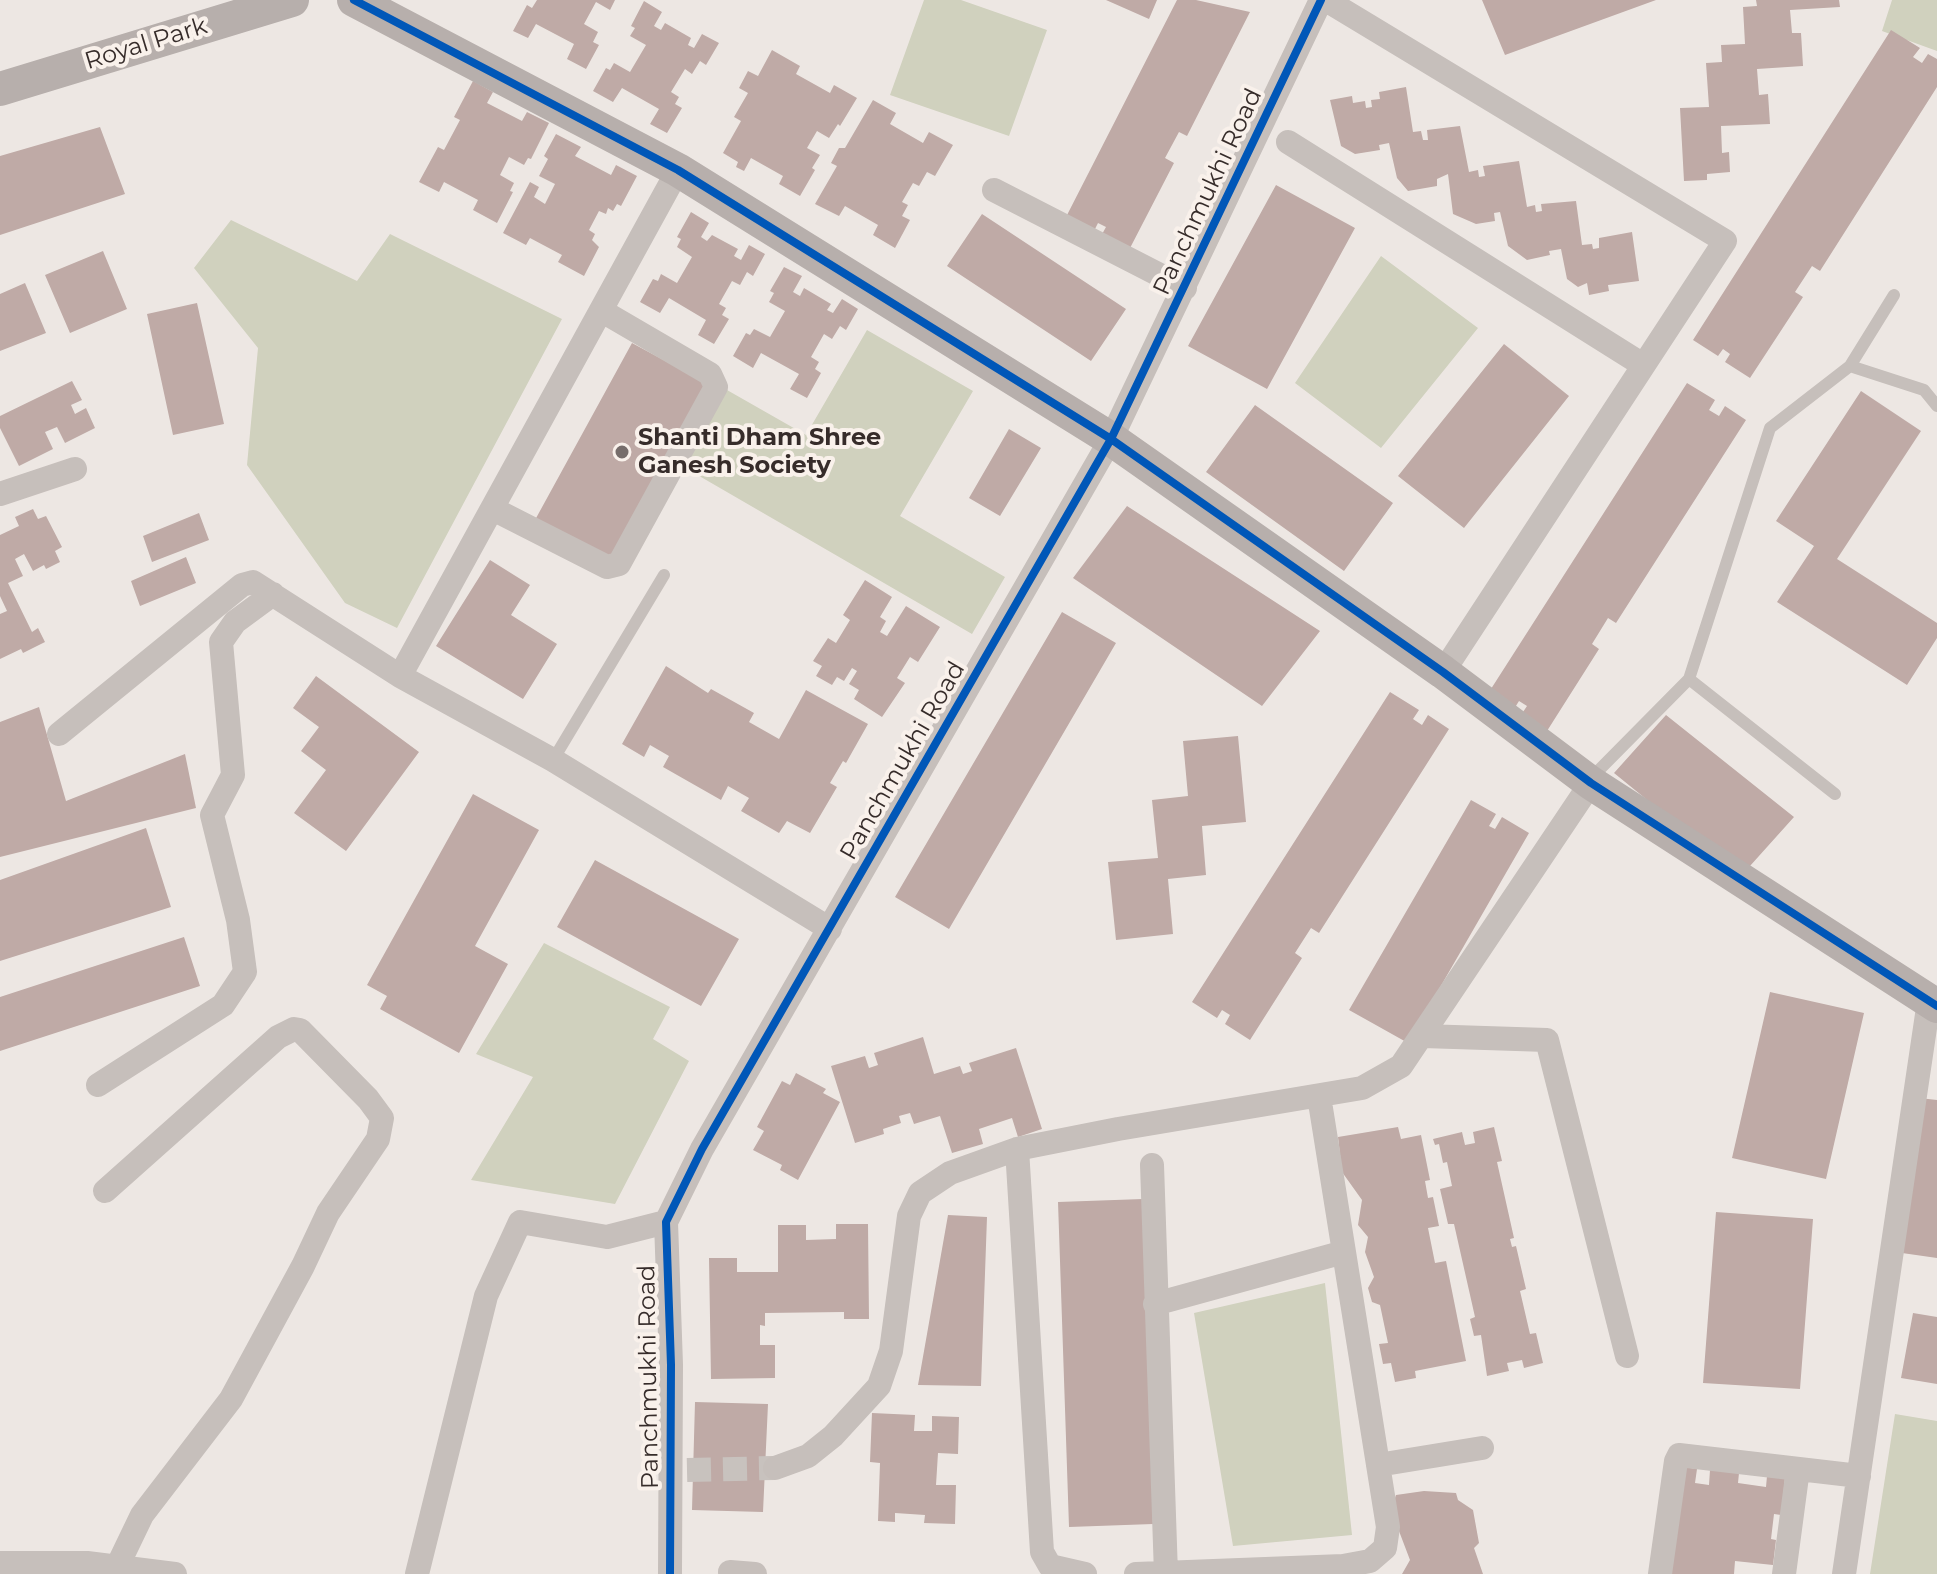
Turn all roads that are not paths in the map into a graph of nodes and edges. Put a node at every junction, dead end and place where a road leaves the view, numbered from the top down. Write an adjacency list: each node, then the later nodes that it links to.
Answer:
1 (292, 0): 4 (street, Royal Park)
2 (354, 0): 7 (street)
3 (1324, 0): 5 (street, Panchmukhi Road); 12 (street)
4 (0, 89)
5 (1262, 125): 6 (lane); 9 (street, Panchmukhi Road)
6 (1288, 142): 12 (street)
7 (678, 170): 11 (street); 15 (street)
8 (994, 190): 9 (street)
9 (1185, 288): 15 (street, Panchmukhi Road)
10 (1894, 295): 13 (lane)
11 (602, 311): 18 (street); 18 (street)
12 (1643, 365): 21 (street)
13 (1850, 366): 14 (lane); 23 (lane)
14 (1937, 406)
15 (1111, 439): 21 (street); 28 (street, Panchmukhi Road)
16 (75, 469): 17 (street)
17 (0, 494)
18 (493, 509): 22 (street)
19 (664, 575): 25 (lane)
20 (273, 594): 22 (street); 24 (street); 31 (street)
21 (1443, 672): 26 (street)
22 (400, 676): 25 (street)
23 (1689, 679): 26 (lane); 27 (lane)
24 (59, 734)
25 (553, 760): 28 (street)
26 (1591, 783): 29 (street); 30 (street)
27 (1835, 794)
28 (830, 929): 36 (street, Panchmukhi Road)
29 (1933, 1003): 44 (street)
30 (1423, 1036): 32 (street); 39 (street)
31 (98, 1085)
32 (1319, 1096): 33 (street); 37 (street)
33 (1017, 1149): 42 (street); 54 (street)
34 (1152, 1165): 38 (street)
35 (105, 1191): 46 (street)
36 (666, 1222): 51 (street); 52 (street, Panchmukhi Road)
37 (1344, 1252): 38 (street); 41 (street)
38 (1155, 1304): 49 (street)
39 (1627, 1356)
40 (1482, 1448): 41 (street)
41 (1378, 1465): 47 (street)
42 (775, 1468)
43 (1798, 1469): 44 (street); 56 (street); 57 (street)
44 (1859, 1476): 58 (street)
45 (0, 1563): 46 (street)
46 (117, 1567): 50 (street)
47 (1344, 1570): 49 (street)
48 (730, 1572): 53 (street)
49 (1166, 1573): 55 (street)
50 (175, 1574)
51 (417, 1574)
52 (670, 1574)
53 (755, 1574)
54 (1085, 1574)
55 (1136, 1574)
56 (1660, 1574)
57 (1784, 1574)
58 (1844, 1574)

